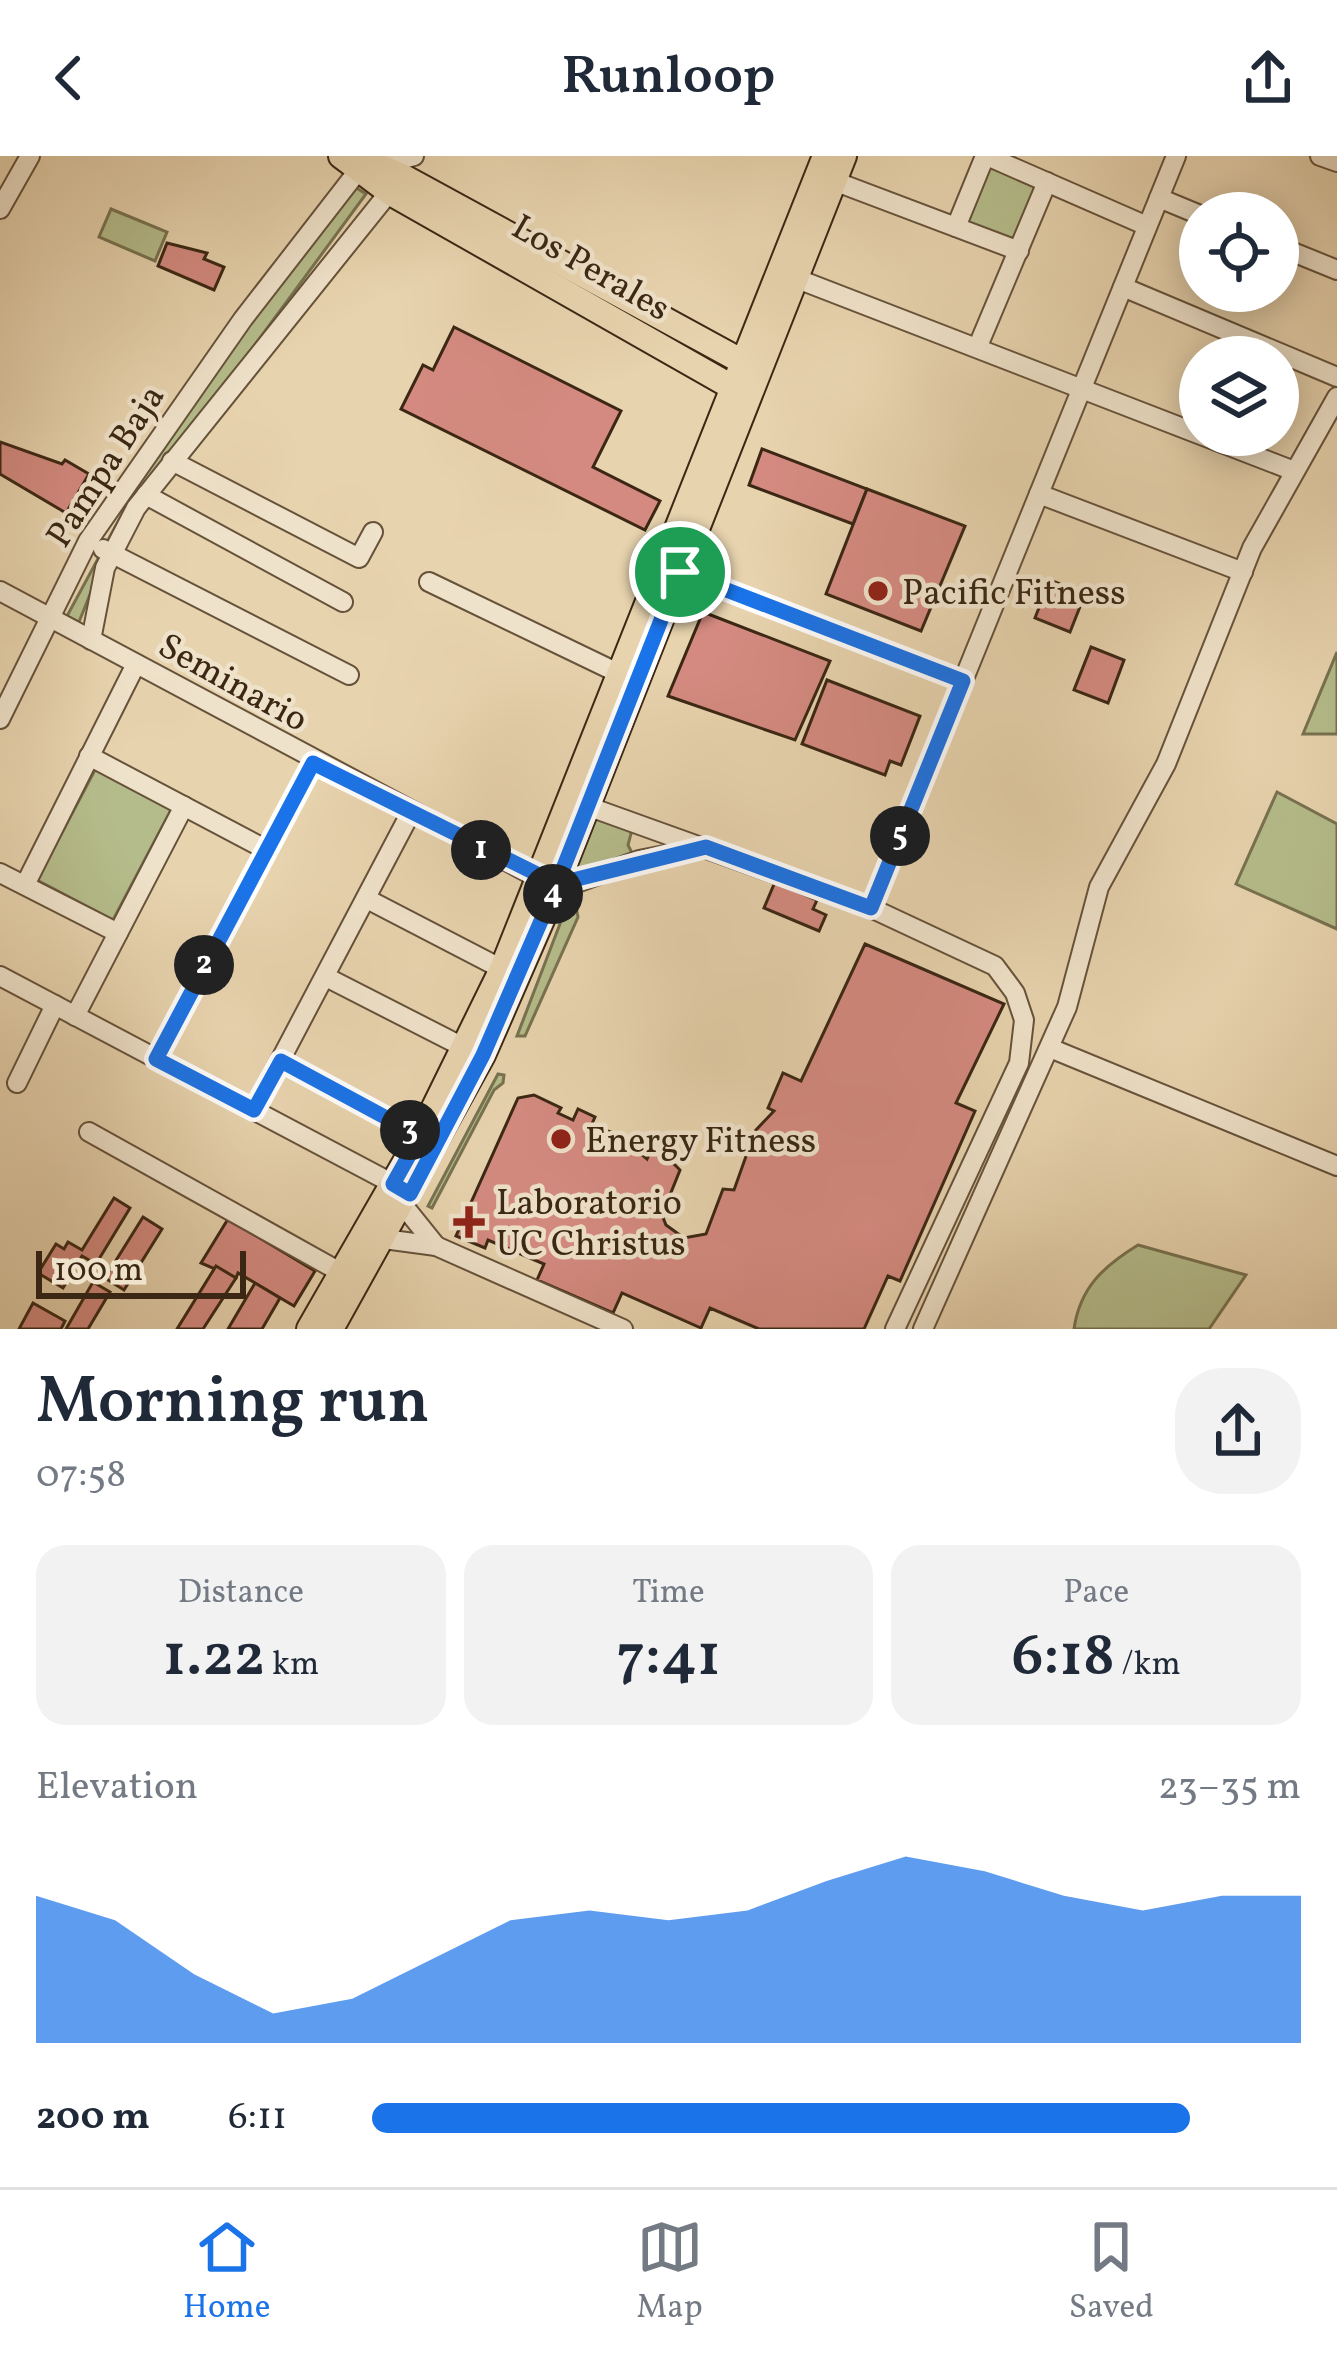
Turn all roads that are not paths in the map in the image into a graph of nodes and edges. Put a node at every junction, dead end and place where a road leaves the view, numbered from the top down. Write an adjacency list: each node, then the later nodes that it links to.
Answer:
1 (30, 156): 14 (street)
2 (824, 156): 26 (main road)
3 (844, 156): 9 (main road)
4 (986, 156): 10 (street); 16 (street)
5 (1176, 156): 12 (street)
6 (1320, 156): 8 (street)
7 (357, 162): 11 (main road, Los Perales); 11 (street); 23 (street, Pampa Baja)
8 (1337, 162)
9 (834, 182): 16 (street); 20 (main road)
10 (1047, 182): 15 (street); 17 (street)
11 (395, 184): 22 (main road, Los Perales); 24 (street, Pampa Baja)
12 (1159, 198): 13 (street); 15 (street)
13 (1179, 206)
14 (0, 209)
15 (1148, 226): 21 (street)
16 (956, 227): 17 (street)
17 (1019, 251): 25 (street)
18 (1299, 255): 19 (street)
19 (1337, 270)
20 (795, 278): 25 (street); 26 (main road)
21 (1123, 287): 27 (street); 28 (street)
22 (608, 302): 26 (main road, Los Perales); 29 (main road, Los Perales)
23 (242, 319): 24 (street); 36 (street, Pampa Baja)
24 (270, 337): 31 (street, Pampa Baja)
25 (978, 346): 28 (street)
26 (751, 367): 29 (main road)
27 (1337, 377)
28 (1081, 389): 32 (street); 33 (street)
29 (741, 392): 38 (main road); 46 (main road)
30 (1337, 398): 32 (street)
31 (172, 461): 34 (street, Pampa Baja); 35 (street)
32 (1294, 471): 39 (street)
33 (1039, 494): 39 (street); 48 (street)
34 (146, 495): 37 (street, Pampa Baja); 42 (street)
35 (374, 532)
36 (88, 541): 37 (street); 43 (street, Pampa Baja)
37 (111, 553): 44 (street, Pampa Baja); 47 (street)
38 (680, 572): 48 (street); 54 (main road)
39 (1243, 572): 70 (street)
40 (429, 582): 46 (street)
41 (0, 591): 43 (street, Seminario)
42 (343, 602)
43 (52, 618): 44 (street, Seminario); 49 (street, Pampa Baja)
44 (91, 640): 45 (street, Seminario)
45 (136, 664): 51 (street); 52 (street, Seminario)
46 (618, 674): 59 (main road)
47 (349, 675)
48 (963, 681): 62 (street)
49 (5, 696): 50 (street, Pampa Baja)
50 (0, 718)
51 (89, 756): 53 (street); 60 (street)
52 (313, 763): 55 (street, Seminario); 57 (street)
53 (184, 806): 57 (street); 63 (street)
54 (587, 806): 56 (street); 59 (main road)
55 (410, 814): 59 (street, Seminario); 61 (street)
56 (706, 847): 59 (street); 62 (street)
57 (265, 849): 71 (street)
58 (0, 873): 60 (street)
59 (547, 881): 64 (main road); 78 (main road)
60 (25, 885): 63 (street)
61 (367, 899): 64 (street); 66 (street)
62 (871, 908): 85 (street)
63 (118, 933): 68 (street)
64 (502, 968): 69 (main road)
65 (0, 976): 67 (street)
66 (326, 977): 69 (street); 72 (street)
67 (56, 1005): 68 (street); 73 (street)
68 (75, 1016): 71 (street)
69 (465, 1048): 76 (main road)
70 (1050, 1048): 77 (street); 86 (street)
71 (156, 1059): 74 (street)
72 (281, 1061): 74 (street); 76 (street)
73 (17, 1083)
74 (254, 1110): 78 (street)
75 (88, 1132): 81 (street)
76 (420, 1136): 78 (main road)
77 (1337, 1166)
78 (402, 1194): 79 (main road); 80 (street); 81 (main road)
79 (384, 1239): 80 (street); 83 (main road)
80 (436, 1246): 84 (street)
81 (341, 1273): 82 (main road)
82 (309, 1329)
83 (331, 1329)
84 (623, 1329)
85 (895, 1329)
86 (923, 1329)

